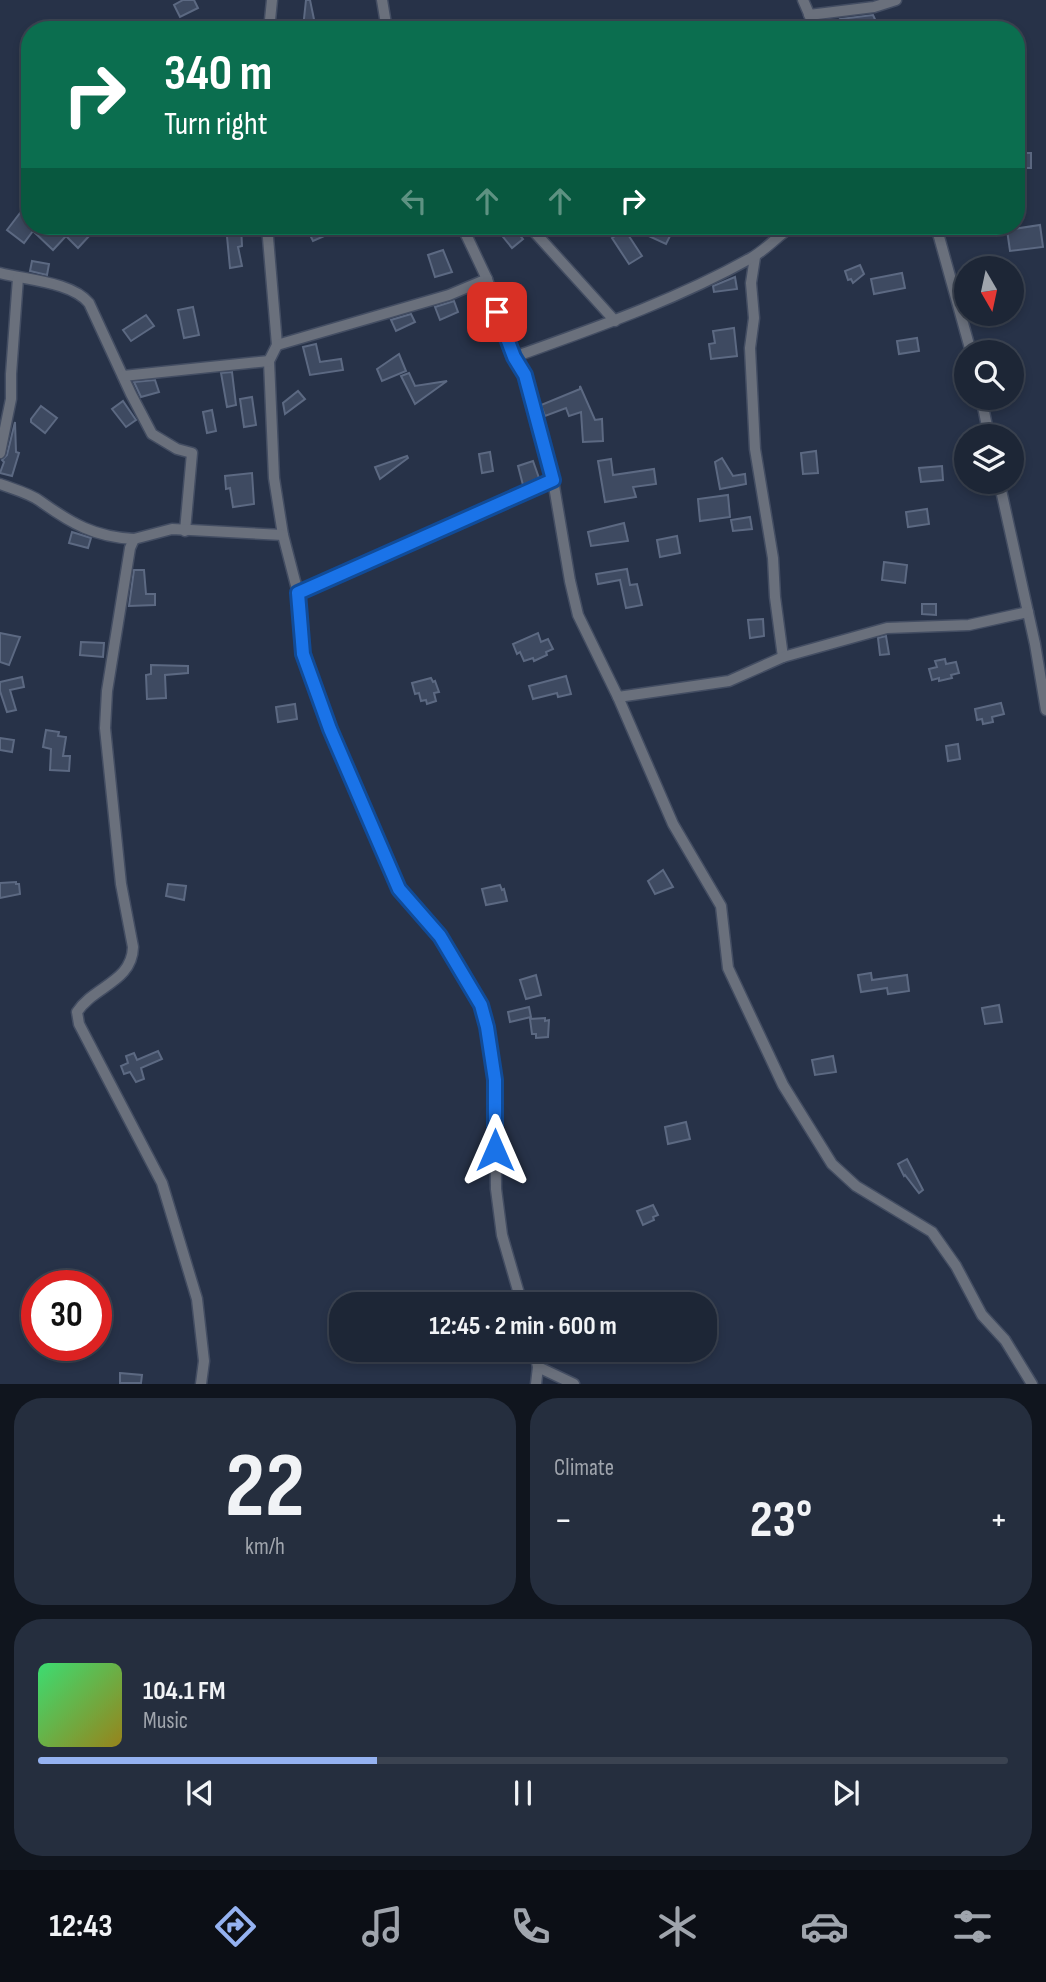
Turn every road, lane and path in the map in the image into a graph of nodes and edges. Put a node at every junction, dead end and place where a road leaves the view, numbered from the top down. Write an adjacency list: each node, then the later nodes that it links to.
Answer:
1 (272, 0): 6 (street)
2 (382, 0): 7 (street)
3 (803, 0): 5 (street)
4 (895, 0): 5 (street)
5 (808, 15): 8 (street)
6 (270, 21)
7 (386, 21)
8 (811, 21)
9 (268, 235): 20 (street)
10 (466, 235): 17 (street)
11 (537, 235): 18 (street)
12 (782, 235): 14 (street)
13 (938, 235): 19 (street)
14 (755, 257): 18 (street); 33 (street)
15 (0, 273): 16 (street)
16 (18, 278): 23 (street); 24 (street)
17 (486, 279): 20 (street); 21 (street)
18 (615, 321): 21 (street)
19 (968, 340)
20 (278, 345): 22 (street)
21 (514, 357): 25 (street)
22 (269, 361): 23 (street); 29 (street)
23 (123, 376): 28 (street)
24 (0, 453)
25 (553, 480): 31 (street); 34 (street)
26 (0, 484): 30 (street)
27 (1002, 494): 32 (street)
28 (185, 531): 29 (street); 30 (street)
29 (283, 535): 31 (street)
30 (134, 539): 39 (street)
31 (298, 593): 36 (street)
32 (1028, 612): 33 (street); 35 (street)
33 (783, 657): 34 (street)
34 (618, 697): 42 (street)
35 (1046, 710)
36 (519, 1292)
37 (537, 1362): 38 (street)
38 (538, 1367): 40 (street); 41 (street)
39 (201, 1384)
40 (536, 1384)
41 (574, 1384)
42 (1032, 1384)

